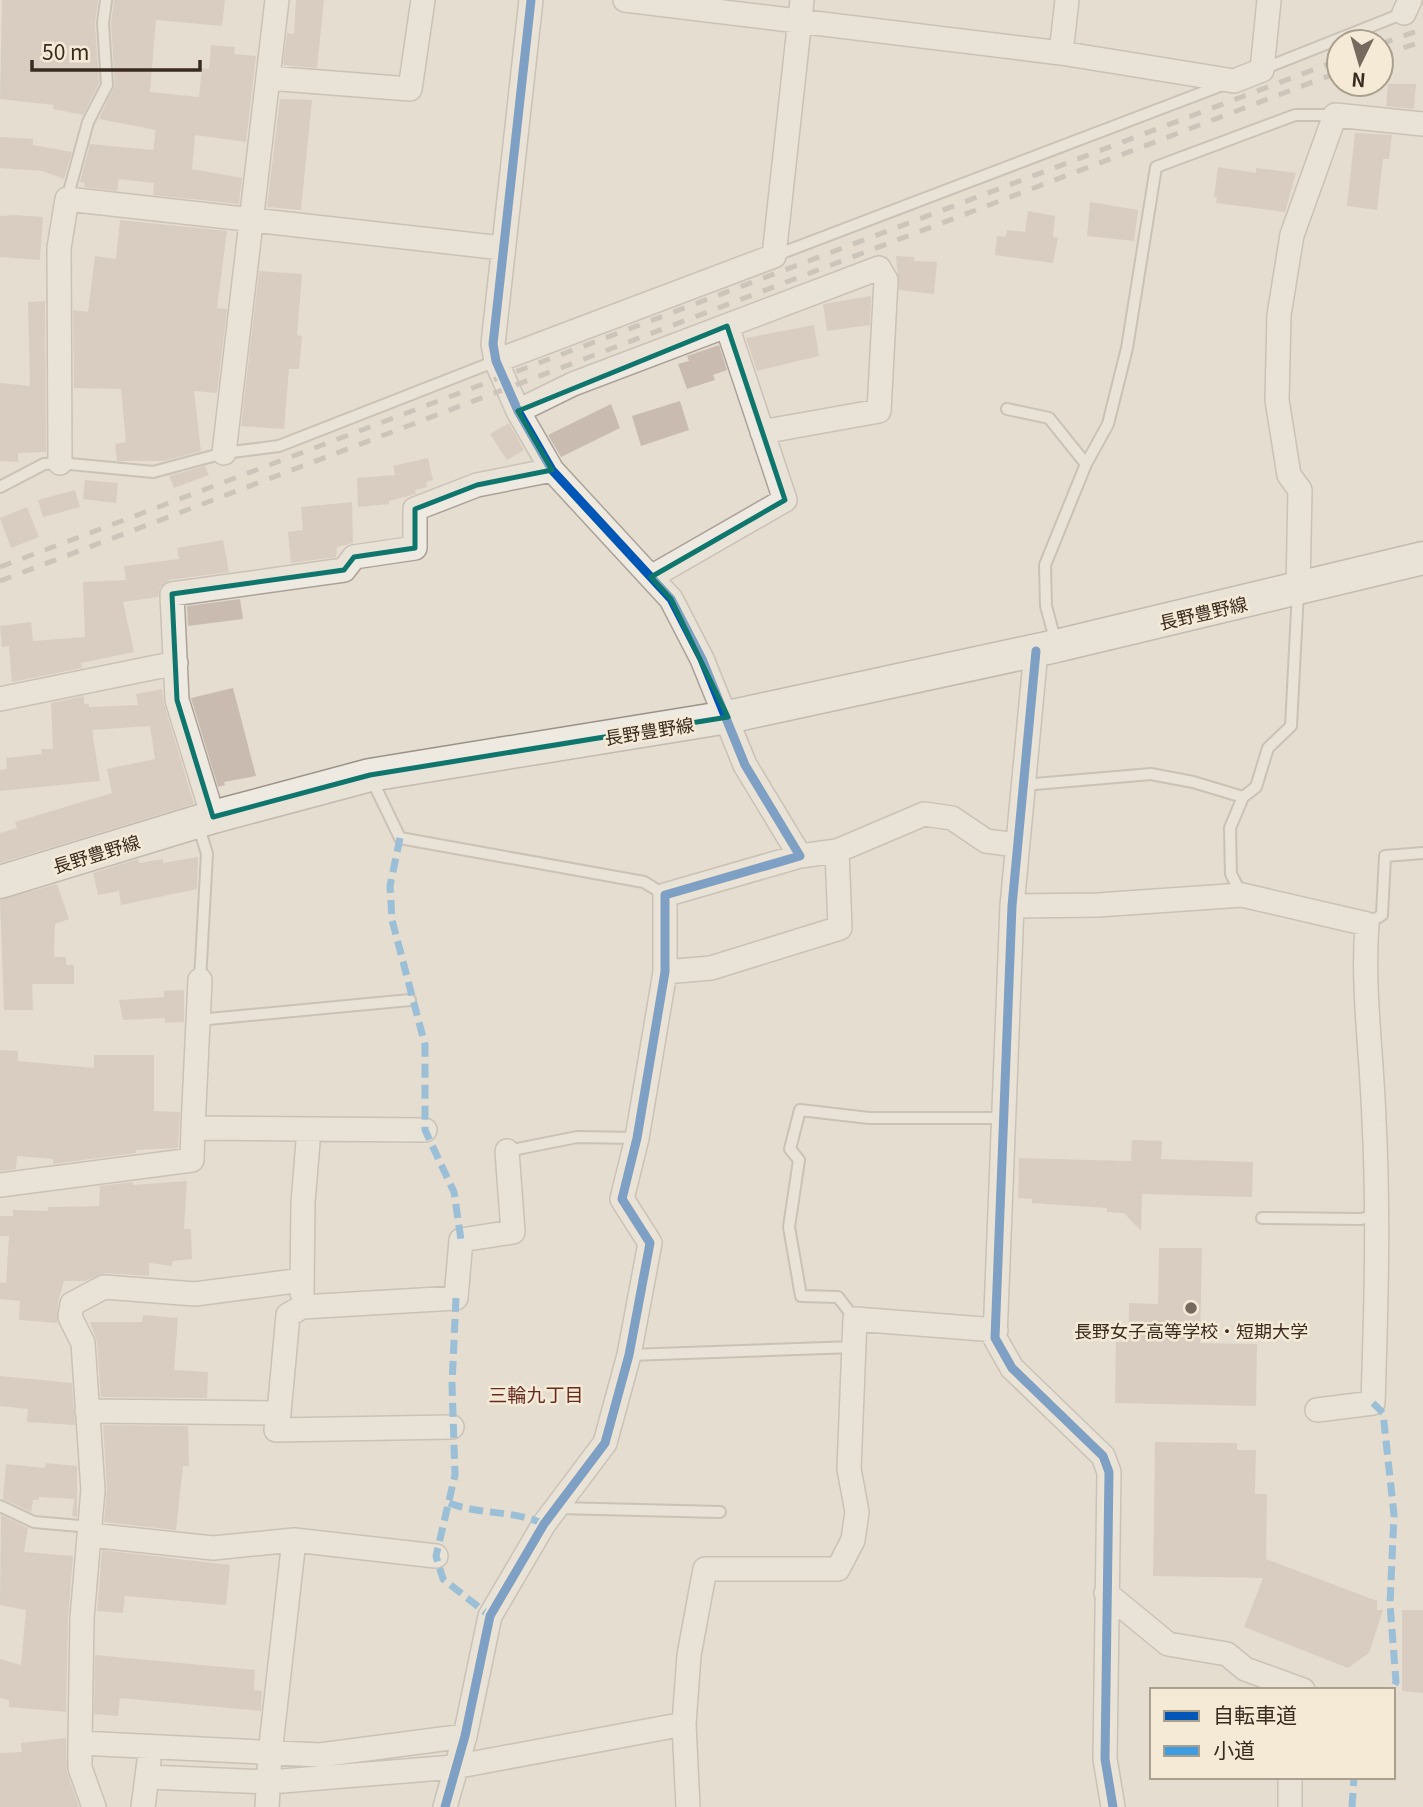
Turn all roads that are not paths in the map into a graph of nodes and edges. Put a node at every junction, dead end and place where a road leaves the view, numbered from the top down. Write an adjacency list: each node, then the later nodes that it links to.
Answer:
1 (106, 0): 16 (lane)
2 (277, 0): 12 (street)
3 (423, 0): 12 (street)
4 (531, 0): 18 (street)
5 (625, 0): 9 (street)
6 (1067, 0): 10 (street)
7 (1269, 0): 11 (street)
8 (1407, 7): 11 (lane)
9 (801, 11): 10 (street); 19 (street)
10 (1061, 53): 13 (street)
11 (1262, 70): 13 (street)
12 (268, 78): 17 (street)
13 (1234, 81): 19 (lane)
14 (1335, 115): 15 (street); 27 (lane); 32 (street)
15 (1423, 124)
16 (67, 199): 17 (street); 26 (street)
17 (249, 221): 18 (street); 25 (street)
18 (502, 248): 21 (street)
19 (775, 256): 21 (street)
20 (727, 326): 23 (street); 24 (street); 24 (street)
21 (496, 361): 23 (street); 25 (lane)
22 (1007, 409): 27 (lane)
23 (518, 411): 28 (street)
24 (762, 432): 31 (street)
25 (224, 453): 26 (lane)
26 (60, 463): 29 (lane)
27 (1086, 464): 33 (lane)
28 (552, 470): 31 (street); 34 (street)
29 (0, 487)
30 (1423, 558): 32 (main road, 長野豊野線)
31 (651, 577): 36 (street)
32 (1298, 589): 33 (main road, 長野豊野線); 39 (lane)
33 (1046, 649): 36 (main road, 長野豊野線); 38 (street)
34 (176, 663): 35 (street); 40 (street)
35 (0, 699)
36 (728, 717): 37 (main road, 長野豊野線); 44 (street)
37 (370, 775): 40 (main road, 長野豊野線); 46 (lane)
38 (1023, 785): 39 (lane); 41 (street)
39 (1243, 797): 47 (lane)
40 (205, 819): 45 (main road, 長野豊野線); 51 (lane)
41 (1017, 845): 42 (street); 48 (street)
42 (837, 851): 44 (street); 50 (street)
43 (1423, 853): 49 (lane)
44 (800, 856): 46 (street)
45 (0, 882)
46 (665, 895): 50 (street)
47 (1242, 895): 48 (street); 49 (street)
48 (1012, 906): 54 (street)
49 (1367, 924): 61 (street)
50 (665, 972): 58 (street)
51 (200, 980): 53 (street)
52 (410, 1000): 53 (lane)
53 (198, 1020): 55 (street)
54 (1004, 1118): 65 (lane); 66 (street)
55 (193, 1128): 56 (street); 60 (street)
56 (309, 1130): 57 (street); 63 (street)
57 (425, 1130)
58 (637, 1138): 59 (lane); 68 (street)
59 (507, 1151): 64 (street)
60 (0, 1185)
61 (1376, 1215): 62 (lane); 70 (street)
62 (1262, 1218)
63 (302, 1280): 64 (street); 69 (street)
64 (302, 1307): 71 (street)
65 (855, 1319): 66 (street); 67 (street)
66 (996, 1330): 79 (street)
67 (854, 1347): 68 (lane); 81 (street)
68 (629, 1355): 74 (street)
69 (87, 1410): 71 (street); 76 (street)
70 (1317, 1410)
71 (279, 1413): 72 (street)
72 (452, 1427)
73 (0, 1506): 76 (lane)
74 (556, 1508): 75 (lane); 82 (street)
75 (720, 1512)
76 (90, 1531): 77 (street); 83 (street)
77 (294, 1539): 78 (street); 85 (street)
78 (436, 1556)
79 (1106, 1593): 80 (street); 95 (street)
80 (1293, 1688)
81 (684, 1724): 86 (street); 94 (street)
82 (465, 1736): 85 (street); 86 (street)
83 (80, 1742): 84 (street); 90 (street)
84 (150, 1748): 85 (street); 87 (street)
85 (270, 1754): 89 (street)
86 (454, 1767): 89 (street); 93 (street)
87 (148, 1777): 89 (street); 91 (street)
88 (1290, 1779): 96 (street)
89 (270, 1782): 92 (street)
90 (94, 1807)
91 (143, 1807)
92 (267, 1807)
93 (444, 1807)
94 (688, 1807)
95 (1113, 1807)
96 (1290, 1807)

